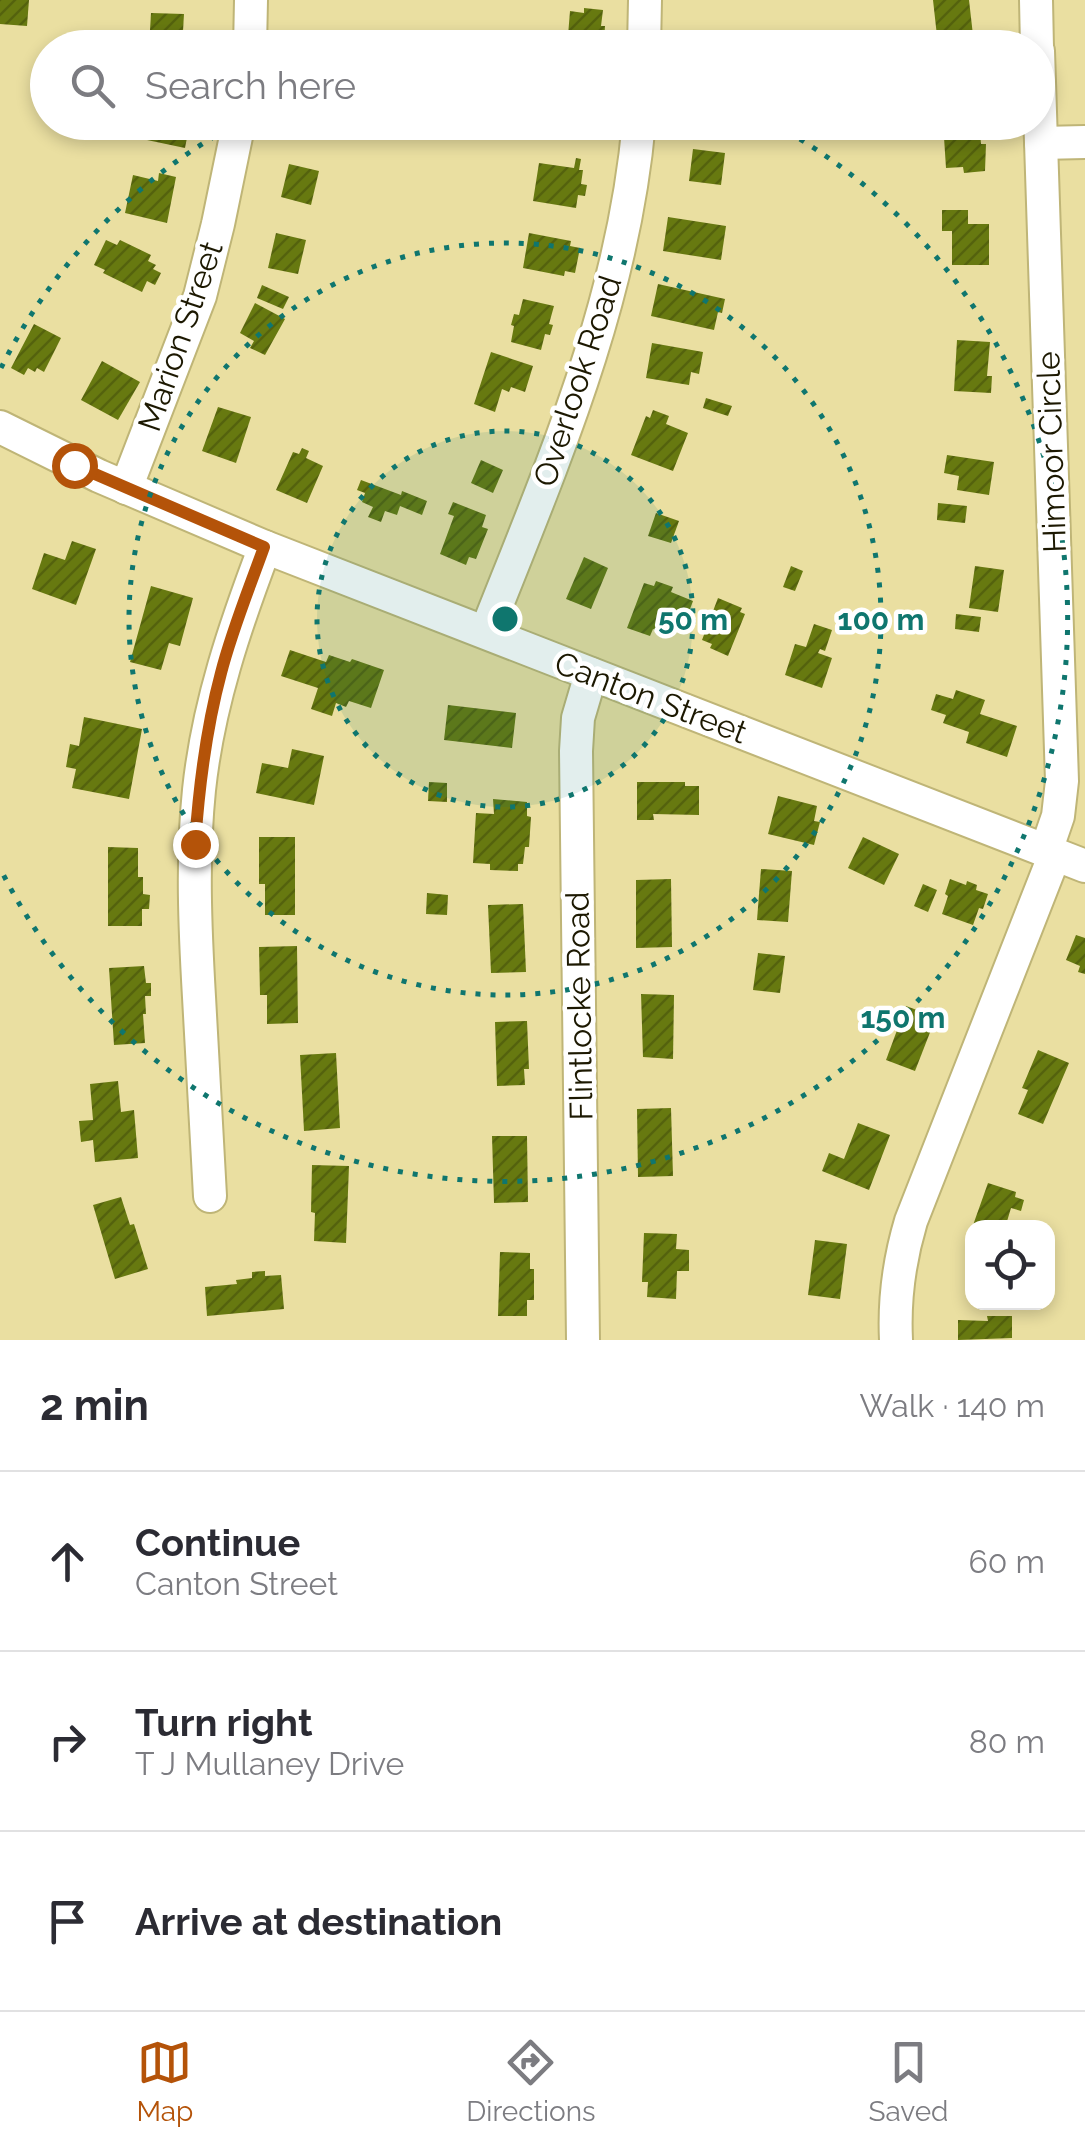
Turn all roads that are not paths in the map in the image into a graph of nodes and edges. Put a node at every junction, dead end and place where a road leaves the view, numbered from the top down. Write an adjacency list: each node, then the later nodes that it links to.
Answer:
1 (251, 0): 4 (street)
2 (645, 0): 5 (street)
3 (1036, 0): 6 (street, Himoor Circle)
4 (250, 30)
5 (644, 30)
6 (1037, 30)
7 (235, 140): 13 (street, Marion Street)
8 (638, 140): 15 (street, Overlook Road)
9 (1041, 140): 11 (street, Himoor Circle)
10 (1085, 142): 11 (street)
11 (1041, 143): 17 (street, Himoor Circle)
12 (0, 427): 13 (street, Canton Street)
13 (126, 488): 14 (street, Canton Street)
14 (264, 547): 15 (street, Canton Street); 18 (street)
15 (486, 632): 16 (street, Canton Street)
16 (591, 674): 17 (street, Canton Street); 19 (street, Flintlocke Road)
17 (1062, 857): 20 (street, Himoor Circle)
18 (210, 1196)
19 (583, 1340)
20 (896, 1340)

